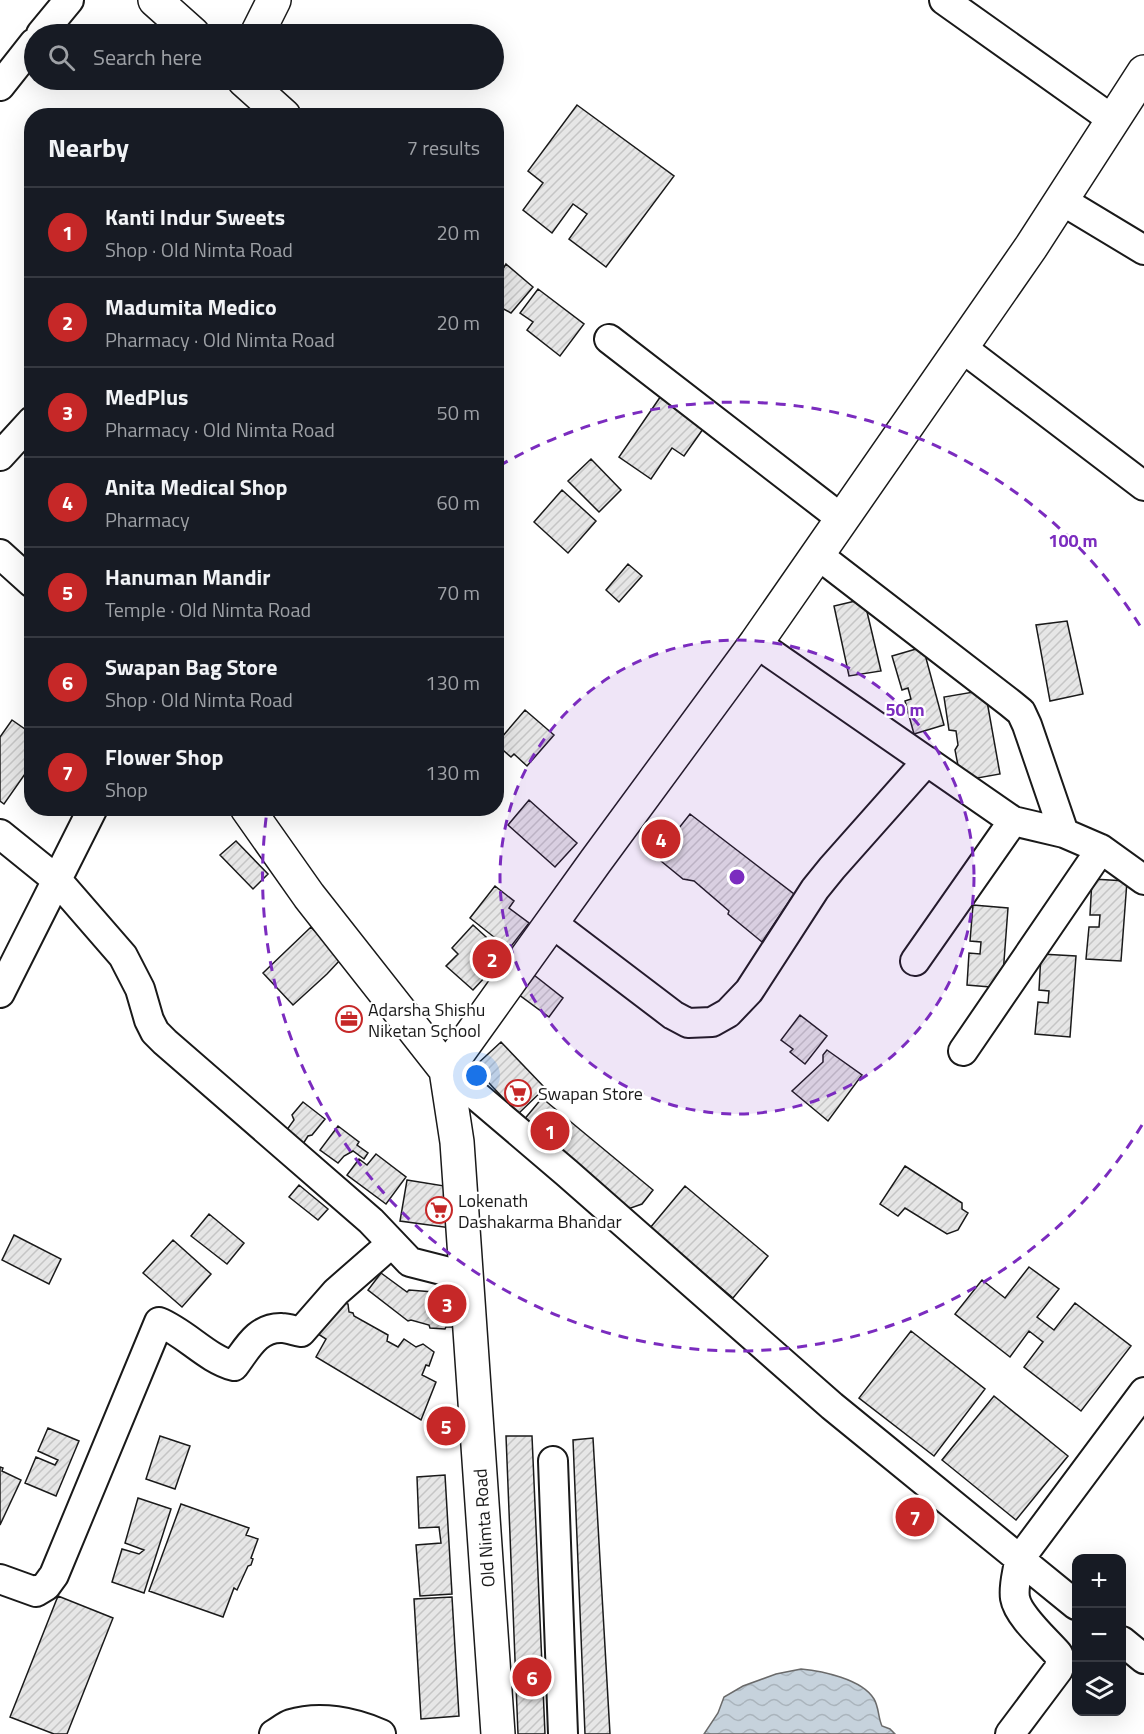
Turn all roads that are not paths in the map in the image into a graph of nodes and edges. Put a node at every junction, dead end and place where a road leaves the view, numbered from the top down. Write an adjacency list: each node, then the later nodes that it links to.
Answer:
1 (69, 0): 5 (street)
2 (155, 0): 6 (street)
3 (274, 0): 7 (street)
4 (944, 0): 13 (street)
5 (50, 24)
6 (183, 24)
7 (262, 24)
8 (24, 56): 10 (street)
9 (1144, 72): 13 (street)
10 (0, 86)
11 (255, 90): 12 (street)
12 (275, 108)
13 (1113, 120): 14 (street)
14 (1061, 200): 15 (street); 17 (street)
15 (1144, 250)
16 (609, 339): 21 (street)
17 (961, 347): 20 (street); 21 (street)
18 (24, 430): 19 (street)
19 (0, 456)
20 (1144, 486)
21 (842, 519): 23 (street)
22 (0, 554): 24 (street)
23 (818, 555): 25 (street); 30 (street)
24 (24, 576)
25 (756, 643): 26 (street); 35 (street)
26 (927, 761): 29 (street); 35 (street)
27 (89, 816): 34 (street)
28 (253, 816): 39 (street)
29 (1013, 821): 30 (street); 36 (street)
30 (1064, 833): 32 (street)
31 (0, 834): 34 (street)
32 (1101, 849): 33 (street); 38 (street)
33 (1144, 879)
34 (57, 880): 37 (street); 40 (street)
35 (552, 922): 39 (street)
36 (915, 961)
37 (0, 993)
38 (963, 1052)
39 (446, 1070): 41 (street, Old Nimta Road); 45 (street)
40 (392, 1243): 41 (street); 46 (street)
41 (465, 1276): 52 (street, Old Nimta Road)
42 (1144, 1392): 43 (street)
43 (1135, 1423): 45 (street)
44 (553, 1461): 53 (street)
45 (1020, 1560): 47 (street); 54 (street)
46 (0, 1579)
47 (1072, 1601)
48 (1126, 1644): 49 (street)
49 (1144, 1659)
50 (274, 1734): 51 (street)
51 (381, 1734)
52 (498, 1734)
53 (563, 1734)
54 (1010, 1734)

